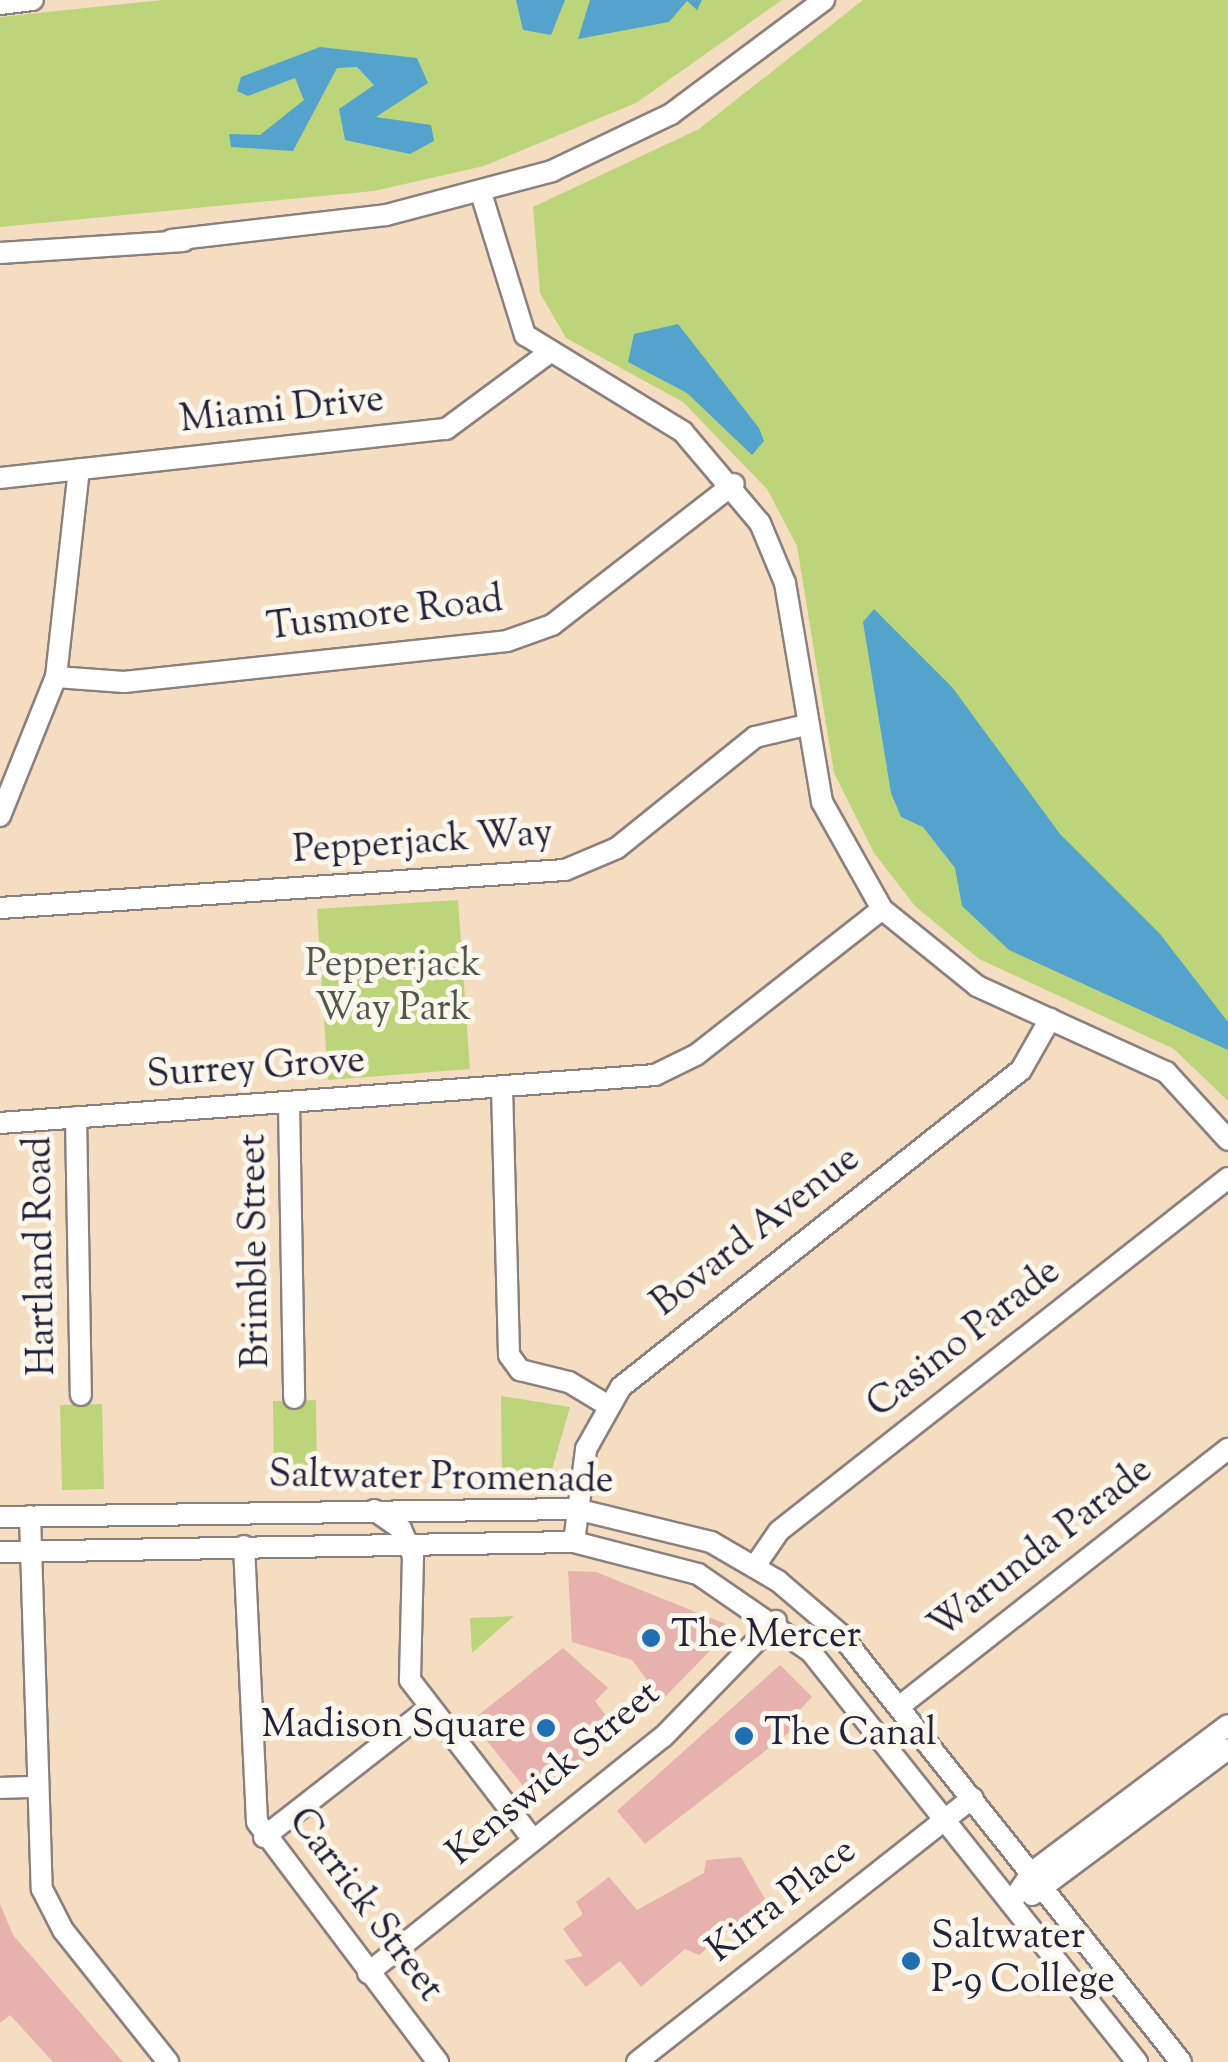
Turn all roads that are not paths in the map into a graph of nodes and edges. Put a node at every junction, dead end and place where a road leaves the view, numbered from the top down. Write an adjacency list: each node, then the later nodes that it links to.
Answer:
1 (33, 0): 3 (street)
2 (824, 0): 4 (street)
3 (4, 2)
4 (481, 193): 5 (street); 6 (street)
5 (0, 253)
6 (546, 356): 7 (street, Miami Drive); 9 (street)
7 (79, 469): 8 (street, Miami Drive); 10 (street)
8 (0, 478)
9 (734, 484): 10 (street, Tusmore Road); 11 (street)
10 (56, 677): 12 (street)
11 (806, 725): 13 (street, Pepperjack Way); 14 (street)
12 (0, 816)
13 (0, 908)
14 (882, 909): 15 (street); 16 (street, Surrey Grove)
15 (1050, 1018): 20 (street); 24 (street, Bovard Avenue)
16 (502, 1087): 17 (street, Surrey Grove); 24 (street)
17 (288, 1103): 18 (street, Surrey Grove); 23 (street, Brimble Street)
18 (76, 1117): 19 (street, Surrey Grove); 22 (street, Hartland Road)
19 (0, 1123)
20 (1228, 1140)
21 (1228, 1178): 35 (street, Casino Parade)
22 (81, 1395)
23 (294, 1398)
24 (607, 1404): 26 (street, Bovard Avenue)
25 (1228, 1448): 37 (street, Warunda Parade)
26 (576, 1508): 27 (street, Saltwater Promenade); 30 (street, Bovard Avenue); 35 (street, Saltwater Promenade)
27 (372, 1509): 28 (street, Saltwater Promenade); 31 (street)
28 (30, 1516): 29 (street, Saltwater Promenade); 34 (street)
29 (0, 1517)
30 (574, 1542): 31 (street, Saltwater Promenade); 36 (street, Saltwater Promenade)
31 (402, 1544): 32 (street, Saltwater Promenade); 38 (street)
32 (244, 1546): 34 (street, Saltwater Promenade); 45 (street, Carrick Street)
33 (0, 1552): 34 (street, Saltwater Promenade)
34 (32, 1552): 41 (street)
35 (755, 1566): 37 (street, Saltwater Promenade)
36 (776, 1621): 44 (street, Saltwater Promenade); 46 (street, Kenswick Street)
37 (900, 1706): 43 (street, Saltwater Promenade)
38 (429, 1708): 45 (street); 46 (street)
39 (1228, 1725): 47 (street)
40 (1228, 1749): 47 (street)
41 (36, 1787): 42 (street); 50 (street)
42 (0, 1788)
43 (972, 1798): 44 (street, Kirra Place); 47 (street, Saltwater Promenade)
44 (945, 1819): 48 (street, Saltwater Promenade); 52 (street, Kirra Place)
45 (264, 1837): 49 (street, Carrick Street)
46 (533, 1840): 49 (street, Kenswick Street)
47 (1038, 1881): 48 (street); 54 (street, Saltwater Promenade)
48 (1011, 1903): 53 (street, Saltwater Promenade)
49 (368, 1973): 51 (street, Carrick Street)
50 (168, 2062)
51 (438, 2062)
52 (637, 2062)
53 (1138, 2062)
54 (1181, 2062)

